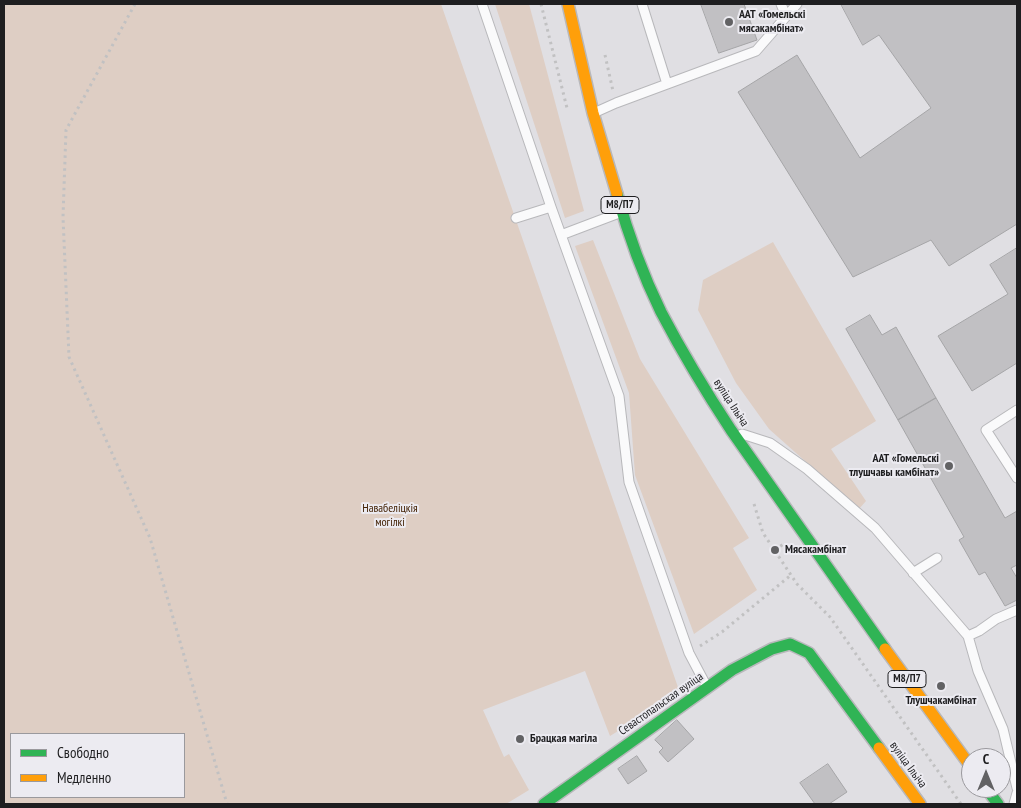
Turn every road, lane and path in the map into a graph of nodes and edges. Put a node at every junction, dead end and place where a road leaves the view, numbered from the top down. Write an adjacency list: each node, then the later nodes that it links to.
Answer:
1 (135, 4): 31 (path)
2 (482, 4): 12 (lane)
3 (568, 4): 11 (main road, вуліца Ільіча / М8/П7)
4 (642, 4): 9 (lane)
5 (781, 4): 7 (lane)
6 (798, 4): 7 (lane)
7 (786, 16): 9 (lane)
8 (604, 50): 10 (path)
9 (667, 84): 10 (lane)
10 (616, 103): 11 (lane)
11 (593, 113): 13 (main road, вуліца Ільіча / М8/П7)
12 (551, 207): 14 (lane); 15 (lane)
13 (622, 212): 15 (lane); 17 (main road, вуліца Ільіча / М8/П7)
14 (516, 218)
15 (561, 235): 26 (lane)
16 (1017, 410): 18 (lane)
17 (731, 430): 21 (lane); 28 (main road, вуліца Ільіча / М8/П7)
18 (1017, 478)
19 (763, 533): 22 (path)
20 (937, 558): 21 (lane)
21 (914, 573): 24 (lane)
22 (791, 575): 26 (path); 34 (path)
23 (1017, 610): 24 (lane)
24 (968, 636): 29 (lane)
25 (772, 649): 27 (main road, Севастопальская вуліца); 33 (main road, вуліца Ільіча)
26 (689, 653): 27 (lane)
27 (708, 688): 32 (main road, Севастопальская вуліца)
28 (961, 753)
29 (1017, 788)
30 (1017, 793): 35 (lane)
31 (227, 804)
32 (544, 804)
33 (920, 804)
34 (961, 804)
35 (1014, 804)

